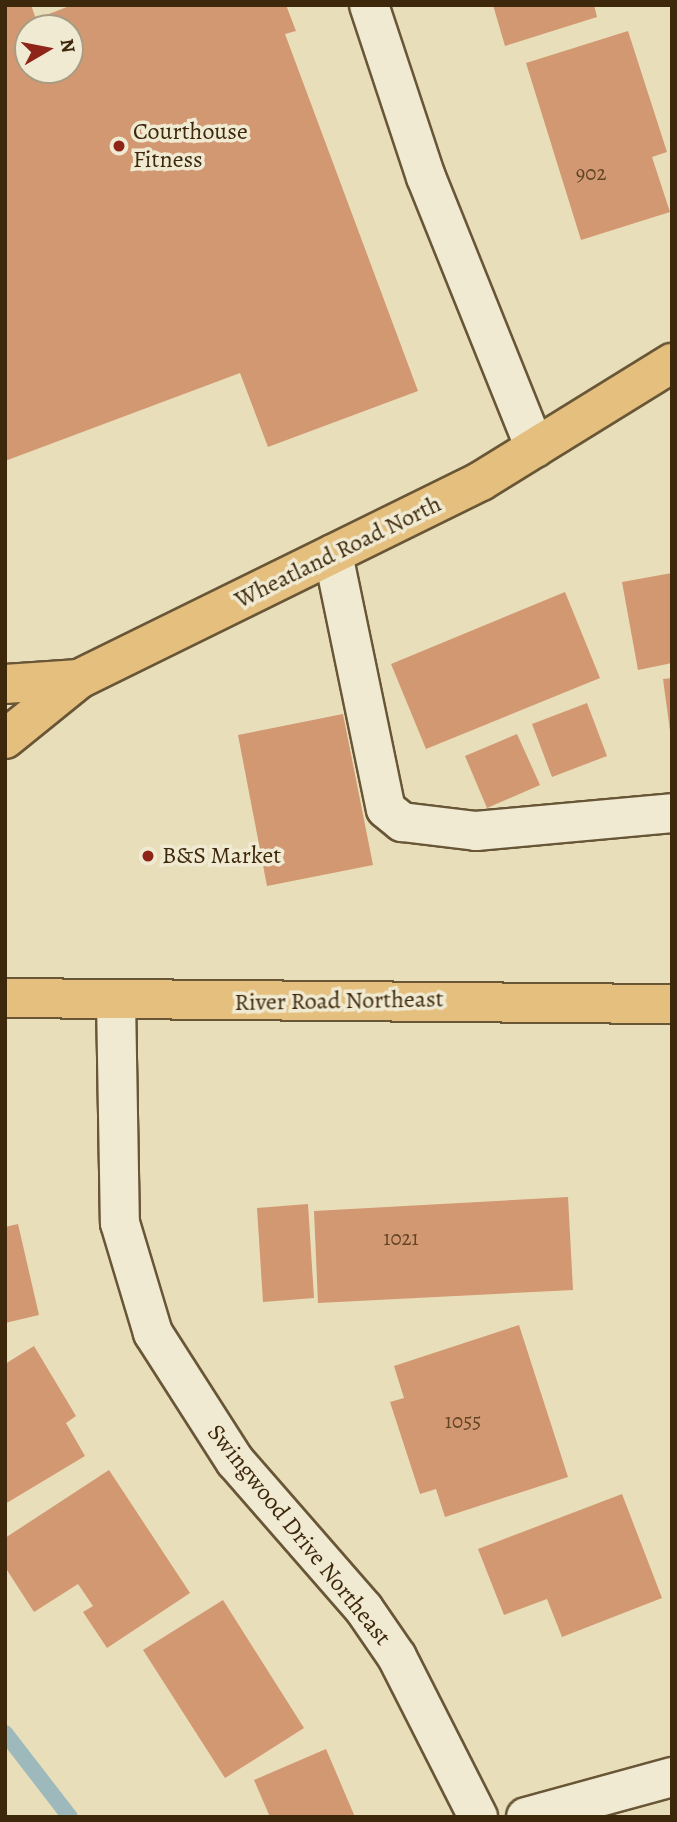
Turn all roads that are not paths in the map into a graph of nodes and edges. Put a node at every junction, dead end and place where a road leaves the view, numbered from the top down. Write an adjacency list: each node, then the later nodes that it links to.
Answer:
1 (369, 5): 3 (street)
2 (672, 363): 3 (main road, Wheatland Road North)
3 (535, 448): 4 (main road, Wheatland Road North)
4 (333, 554): 5 (main road, Wheatland Road North); 8 (street)
5 (79, 679): 6 (main road); 7 (main road, Wheatland Road North)
6 (5, 684)
7 (5, 739)
8 (672, 813)
9 (5, 998): 10 (main road, River Road Northeast)
10 (116, 1000): 11 (main road, River Road Northeast); 13 (street, Swingwood Drive Northeast)
11 (672, 1003)
12 (672, 1777): 14 (street)
13 (478, 1817)
14 (526, 1817)

